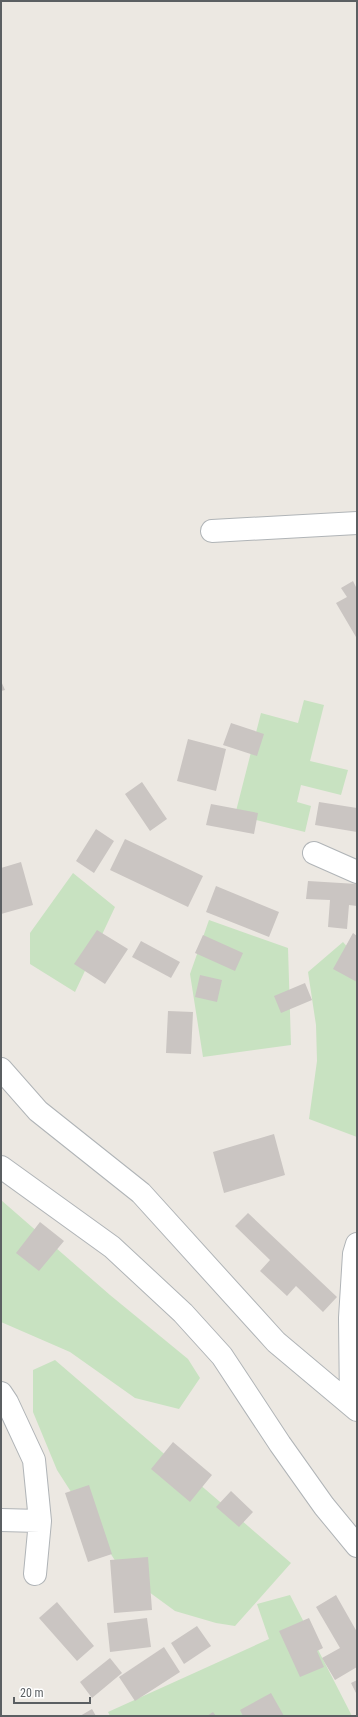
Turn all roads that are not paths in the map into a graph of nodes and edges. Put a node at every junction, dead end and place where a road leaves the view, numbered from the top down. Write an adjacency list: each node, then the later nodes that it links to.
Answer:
1 (357, 523): 2 (lane)
2 (212, 531)
3 (314, 853): 4 (lane)
4 (357, 872)
5 (1, 1069): 9 (lane)
6 (1, 1167): 12 (lane)
7 (357, 1244): 9 (lane)
8 (1, 1393): 11 (lane)
9 (355, 1406)
10 (1, 1520): 11 (lane)
11 (40, 1522): 13 (lane)
12 (357, 1546)
13 (35, 1574)

